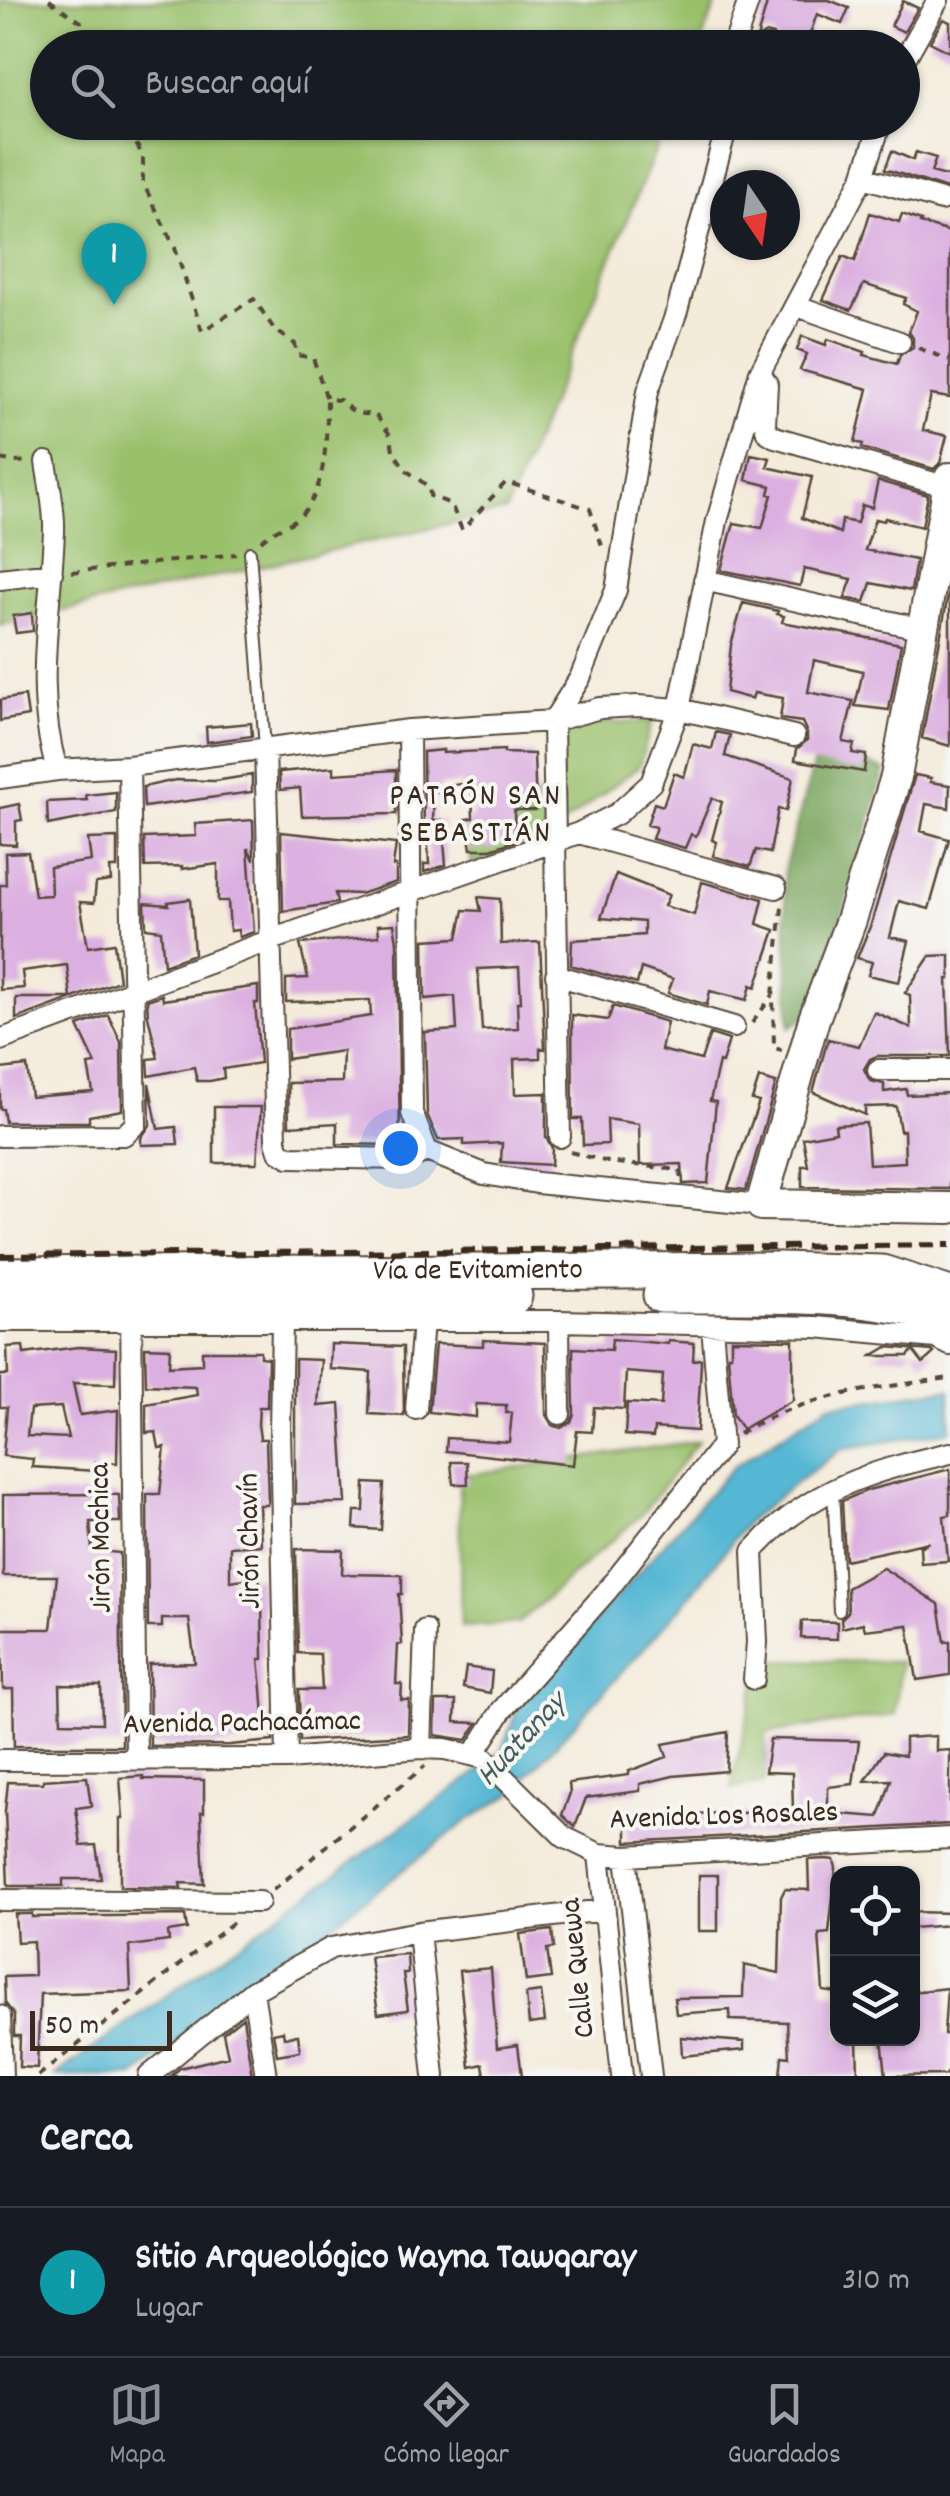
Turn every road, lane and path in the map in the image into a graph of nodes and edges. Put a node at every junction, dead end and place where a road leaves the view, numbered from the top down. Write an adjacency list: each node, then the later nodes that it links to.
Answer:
1 (49, 0): 4 (path)
2 (749, 0): 5 (street)
3 (938, 0): 6 (street)
4 (82, 30)
5 (739, 30)
6 (920, 32)
7 (134, 140): 16 (path)
8 (723, 140): 27 (street)
9 (875, 140): 10 (street)
10 (863, 177): 11 (street); 12 (street)
11 (941, 200)
12 (797, 306): 13 (street); 15 (street)
13 (900, 342): 14 (path)
14 (950, 360)
15 (760, 372): 19 (street); 24 (street)
16 (327, 399): 20 (path); 21 (path)
17 (0, 458): 18 (path)
18 (46, 462): 22 (street)
19 (949, 482): 25 (main road)
20 (250, 552): 22 (path); 30 (lane)
21 (604, 552)
22 (52, 573): 23 (street); 32 (street)
23 (0, 579)
24 (704, 580): 25 (street); 26 (street)
25 (922, 629): 42 (main road)
26 (678, 710): 27 (street); 29 (street); 34 (street)
27 (553, 721): 28 (street); 35 (street)
28 (409, 730): 30 (street); 37 (street)
29 (794, 736)
30 (265, 748): 31 (street); 38 (street)
31 (129, 766): 32 (street); 40 (street)
32 (57, 770): 33 (street)
33 (0, 778)
34 (579, 833): 35 (street); 36 (street)
35 (556, 842): 37 (street); 39 (street)
36 (776, 888): 41 (path)
37 (409, 894): 38 (street); 49 (street)
38 (271, 940): 40 (street); 49 (street)
39 (556, 975): 43 (street); 48 (street)
40 (135, 990): 44 (street); 47 (street)
41 (772, 995): 42 (path); 43 (path)
42 (814, 1019): 51 (main road)
43 (734, 1028)
44 (0, 1040)
45 (878, 1070): 46 (street)
46 (950, 1070)
47 (0, 1136)
48 (560, 1136): 50 (path)
49 (426, 1152): 50 (street)
50 (682, 1198): 51 (street)
51 (761, 1205): 52 (main road)
52 (950, 1208)
53 (0, 1275): 54 (highway, Vía de Evitamiento)
54 (950, 1294)
55 (0, 1302): 56 (highway, Vía de Evitamiento)
56 (131, 1311): 57 (highway, Vía de Evitamiento); 60 (street); 61 (street); 75 (street, Jirón Mochica)
57 (950, 1319)
58 (423, 1321): 59 (street); 61 (street); 65 (street)
59 (559, 1321): 62 (street); 66 (street)
60 (0, 1322)
61 (282, 1322): 76 (street, Jirón Chavín)
62 (712, 1326): 63 (street); 67 (street)
63 (950, 1346)
64 (950, 1378): 67 (path)
65 (416, 1408)
66 (560, 1414)
67 (722, 1445): 74 (street)
68 (950, 1452): 69 (street)
69 (833, 1488): 70 (lane); 72 (street)
70 (839, 1611)
71 (425, 1630): 73 (street)
72 (754, 1679)
73 (421, 1748): 74 (street, Avenida Pachacámac); 76 (street, Avenida Pachacámac)
74 (479, 1756): 79 (street, Avenida Los Rosales)
75 (136, 1757): 76 (street, Avenida Pachacámac); 77 (street, Avenida Pachacámac)
76 (287, 1759)
77 (0, 1760)
78 (950, 1838): 80 (street, Avenida Los Rosales)
79 (598, 1854): 80 (street, Avenida Los Rosales); 83 (street, Calle Quewa)
80 (626, 1856): 92 (street, Calle Quewa)
81 (0, 1900): 82 (street)
82 (259, 1902)
83 (604, 1910): 84 (street); 91 (street, Calle Quewa)
84 (419, 1932): 85 (street); 90 (street)
85 (253, 1991): 88 (street); 89 (street)
86 (0, 2016): 87 (street)
87 (2, 2076)
88 (149, 2076)
89 (266, 2076)
90 (434, 2076)
91 (622, 2076)
92 (651, 2076)

